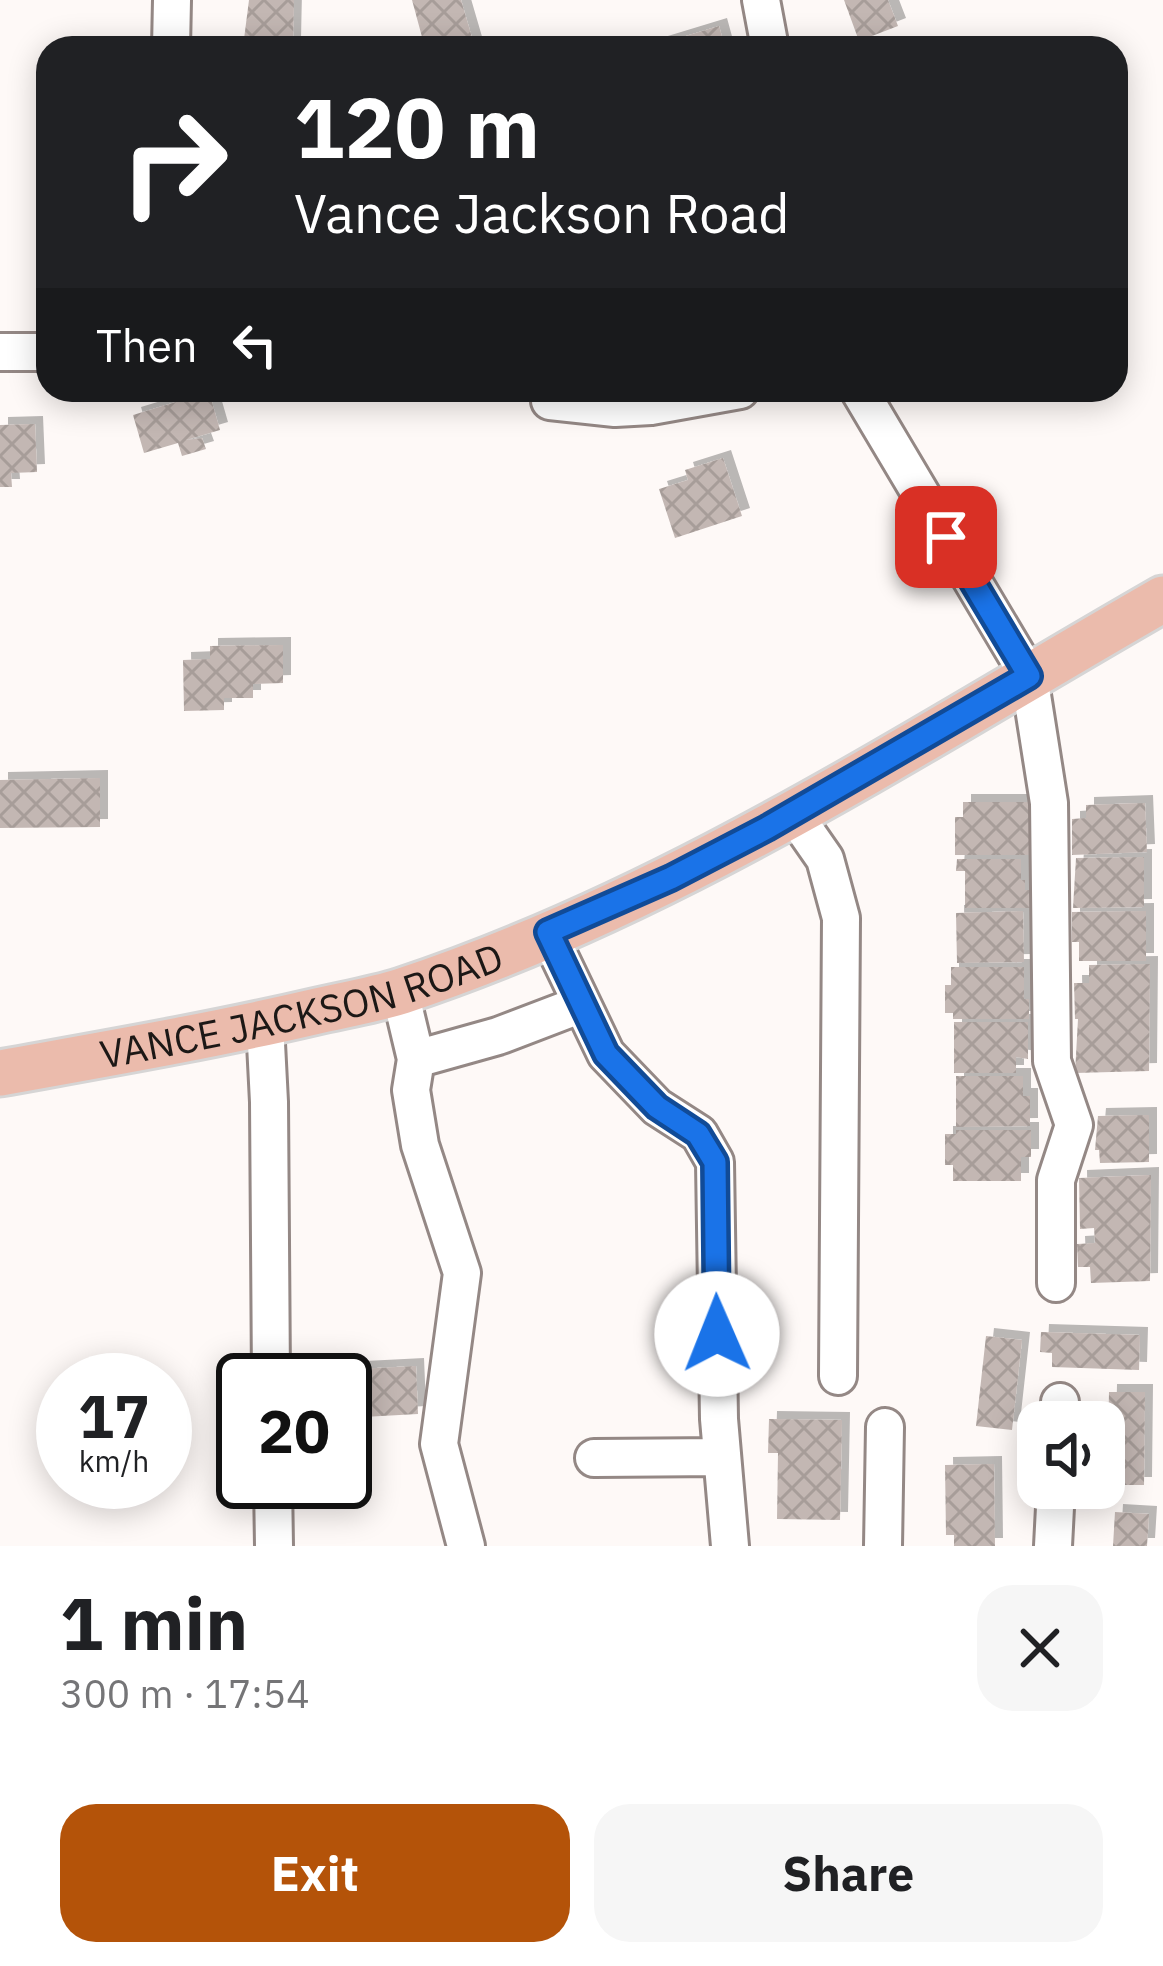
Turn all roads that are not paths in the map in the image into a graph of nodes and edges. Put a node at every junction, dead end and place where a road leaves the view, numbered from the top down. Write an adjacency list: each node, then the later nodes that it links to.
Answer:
1 (172, 0): 3 (street)
2 (760, 0): 4 (street)
3 (171, 36)
4 (768, 36)
5 (0, 352): 6 (street)
6 (36, 352)
7 (559, 402): 8 (street)
8 (673, 402)
9 (866, 402): 11 (street)
10 (1163, 598): 11 (main road, VANCE JACKSON ROAD)
11 (1029, 676): 12 (main road, VANCE JACKSON ROAD); 19 (street)
12 (793, 813): 13 (main road, VANCE JACKSON ROAD); 21 (street)
13 (548, 932): 14 (main road, VANCE JACKSON ROAD); 15 (street)
14 (400, 992): 16 (main road, VANCE JACKSON ROAD); 17 (street)
15 (582, 1004): 17 (street); 23 (street)
16 (265, 1024): 18 (main road, VANCE JACKSON ROAD); 20 (street)
17 (416, 1059): 28 (street)
18 (0, 1073)
19 (1056, 1283)
20 (271, 1353)
21 (838, 1376)
22 (885, 1427): 30 (street)
23 (722, 1457): 24 (street); 29 (street)
24 (594, 1458)
25 (273, 1509): 27 (street)
26 (1055, 1509): 31 (street)
27 (274, 1546)
28 (466, 1546)
29 (730, 1546)
30 (883, 1546)
31 (1053, 1546)

